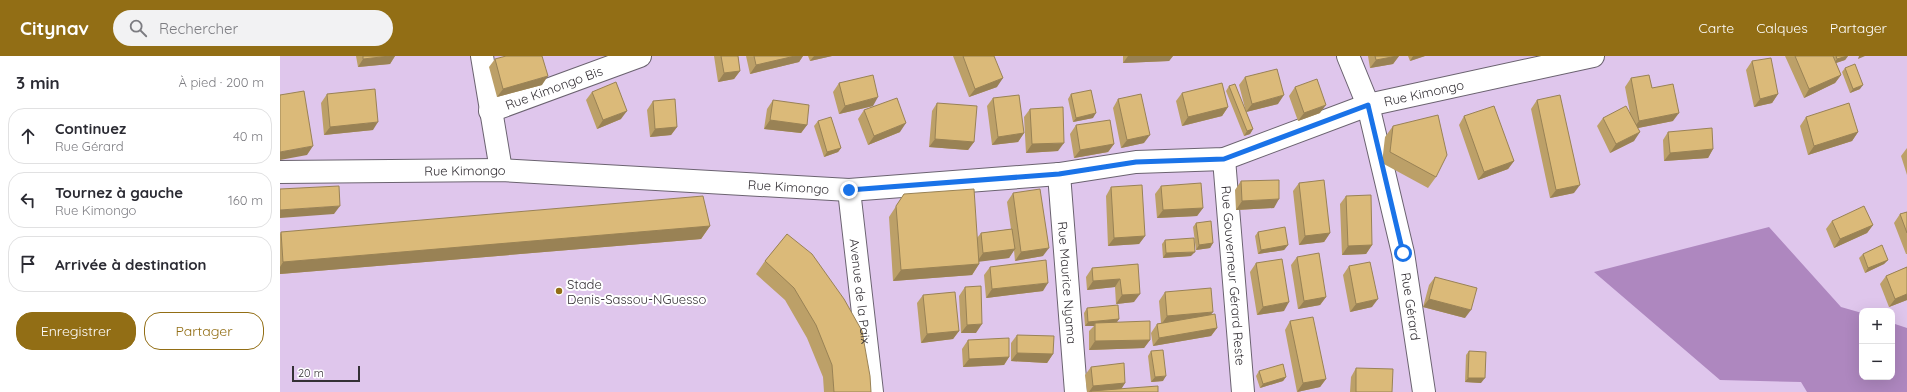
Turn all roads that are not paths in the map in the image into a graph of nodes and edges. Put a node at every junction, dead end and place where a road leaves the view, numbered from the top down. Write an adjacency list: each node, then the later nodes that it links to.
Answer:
1 (482, 56): 6 (street)
2 (640, 56): 6 (street, Rue Kimongo Bis)
3 (1348, 56): 5 (street, Rue Gérard)
4 (1593, 56): 5 (street, Rue Kimongo)
5 (1368, 105): 7 (street, Rue Kimongo); 15 (street, Rue Gérard)
6 (490, 111): 8 (street)
7 (1224, 159): 10 (street, Rue Kimongo); 14 (street, Rue Gouverneur Gérard Reste)
8 (501, 170): 9 (street, Rue Kimongo); 11 (street, Rue Kimongo)
9 (280, 172)
10 (1059, 174): 11 (street, Rue Kimongo); 13 (street, Rue Maurice Nyama)
11 (849, 190): 12 (street, Avenue de la Paix)
12 (872, 392)
13 (1076, 392)
14 (1242, 392)
15 (1424, 392)

